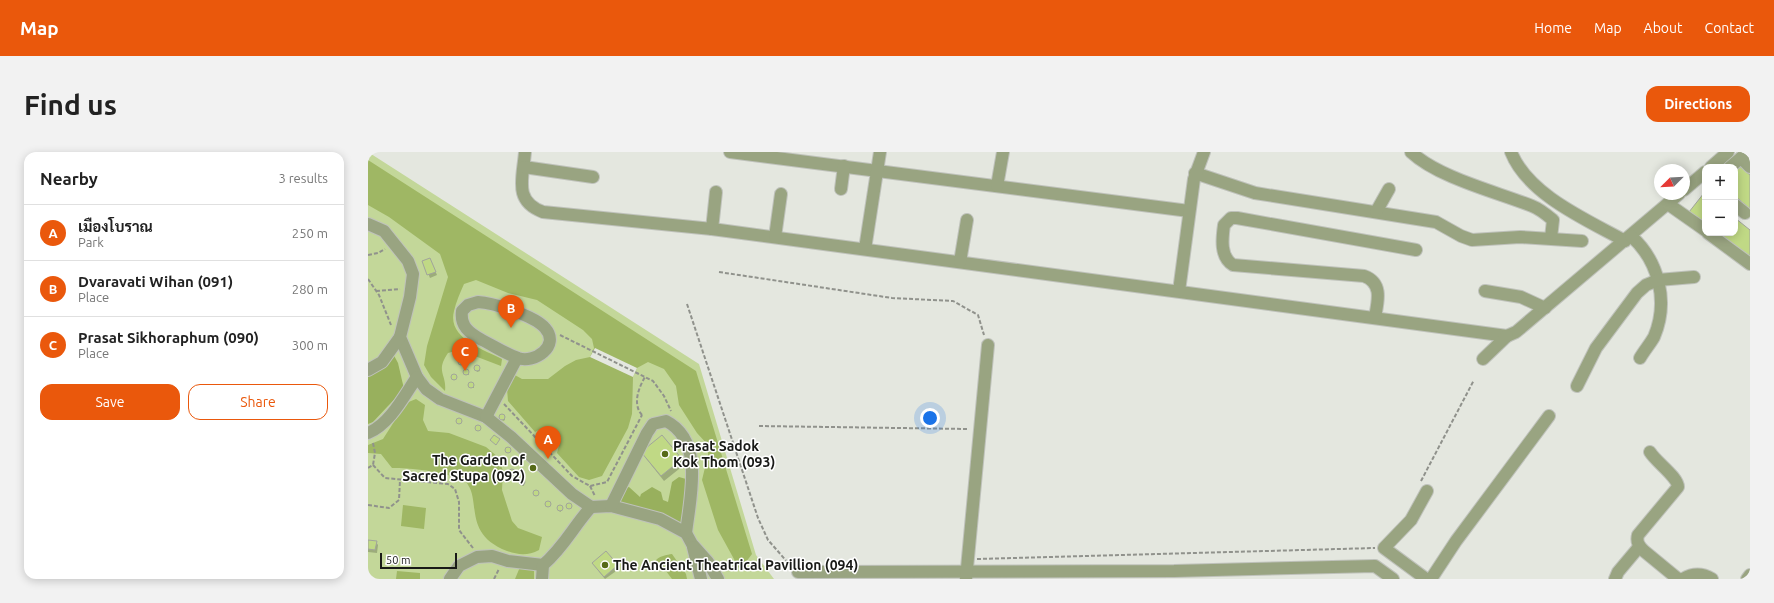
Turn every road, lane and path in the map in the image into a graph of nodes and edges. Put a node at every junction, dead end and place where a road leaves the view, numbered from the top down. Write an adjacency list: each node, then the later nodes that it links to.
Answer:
1 (525, 152): 14 (street)
2 (730, 152): 12 (street)
3 (880, 152): 15 (street)
4 (1003, 152): 20 (street)
5 (1204, 152): 16 (street)
6 (1411, 152): 37 (street)
7 (1511, 152): 40 (street)
8 (1728, 152): 10 (street)
9 (1744, 155): 11 (street); 13 (street)
10 (1714, 164)
11 (1734, 164)
12 (844, 166): 15 (street); 21 (street)
13 (1750, 166)
14 (524, 167): 18 (street); 34 (street)
15 (876, 171): 20 (street); 41 (street)
16 (1195, 173): 28 (street); 29 (street)
17 (1702, 175): 19 (street)
18 (593, 177)
19 (1690, 185)
20 (997, 186): 28 (street)
21 (841, 188)
22 (1389, 189): 29 (street)
23 (716, 192): 34 (street)
24 (781, 194): 36 (street)
25 (1672, 200): 26 (street)
26 (1668, 204): 33 (street); 40 (street)
27 (1738, 207): 30 (street)
28 (1189, 211): 51 (street)
29 (1376, 212): 37 (street)
30 (1745, 213)
31 (967, 220): 44 (street)
32 (368, 224): 39 (street)
33 (1702, 228)
34 (712, 229): 36 (street)
35 (1712, 236): 45 (street)
36 (775, 237): 41 (street)
37 (1551, 238): 38 (street)
38 (1582, 241)
39 (394, 242): 43 (path); 50 (street)
40 (1623, 243): 47 (street); 55 (street)
41 (865, 249): 44 (street)
42 (1416, 250): 56 (street)
43 (368, 255)
44 (960, 262): 51 (street)
45 (1750, 264)
46 (719, 272): 60 (path)
47 (1657, 276): 48 (street); 62 (street); 68 (street)
48 (1694, 277)
49 (368, 279): 52 (path)
50 (411, 288): 52 (path); 59 (street)
51 (1179, 291): 56 (street)
52 (376, 292): 59 (path)
53 (1485, 292): 55 (street)
54 (687, 304): 93 (path)
55 (1545, 308): 58 (street)
56 (1375, 317): 58 (street)
57 (546, 329): 61 (street); 61 (street); 66 (path)
58 (1507, 336): 63 (street)
59 (400, 337): 64 (street); 65 (street)
60 (988, 345): 76 (street)
61 (517, 358): 69 (street)
62 (1640, 358)
63 (1483, 359)
64 (368, 370)
65 (417, 377): 72 (street); 77 (street)
66 (645, 377): 70 (path); 74 (path)
67 (1474, 380): 83 (path)
68 (1577, 386)
69 (497, 396): 70 (path); 72 (street)
70 (642, 415): 73 (path)
71 (1550, 416): 103 (street)
72 (486, 417): 85 (street)
73 (652, 425): 74 (street); 86 (street)
74 (676, 426): 87 (street)
75 (758, 426): 76 (path)
76 (980, 430): 91 (street)
77 (368, 433)
78 (373, 444): 80 (path)
79 (1650, 452): 88 (street)
80 (373, 465): 81 (path); 82 (path)
81 (368, 468)
82 (400, 480): 84 (path); 90 (path)
83 (1424, 495): 89 (street)
84 (368, 505)
85 (591, 506): 86 (street); 92 (street)
86 (611, 506): 87 (street)
87 (689, 538): 99 (street); 100 (street)
88 (1639, 547): 104 (street); 105 (street)
89 (1384, 548): 91 (path); 102 (street)
90 (476, 557): 92 (street); 97 (street)
91 (968, 559): 96 (street)
92 (542, 565): 98 (street)
93 (798, 572): 96 (street)
94 (1173, 575): 96 (street); 101 (street)
95 (1750, 575): 108 (street)
96 (966, 576)
97 (450, 579)
98 (542, 579)
99 (701, 579)
100 (718, 579)
101 (1393, 579)
102 (1426, 579)
103 (1431, 579)
104 (1615, 579)
105 (1678, 579)
106 (1683, 579): 107 (street)
107 (1712, 579)
108 (1746, 579)

